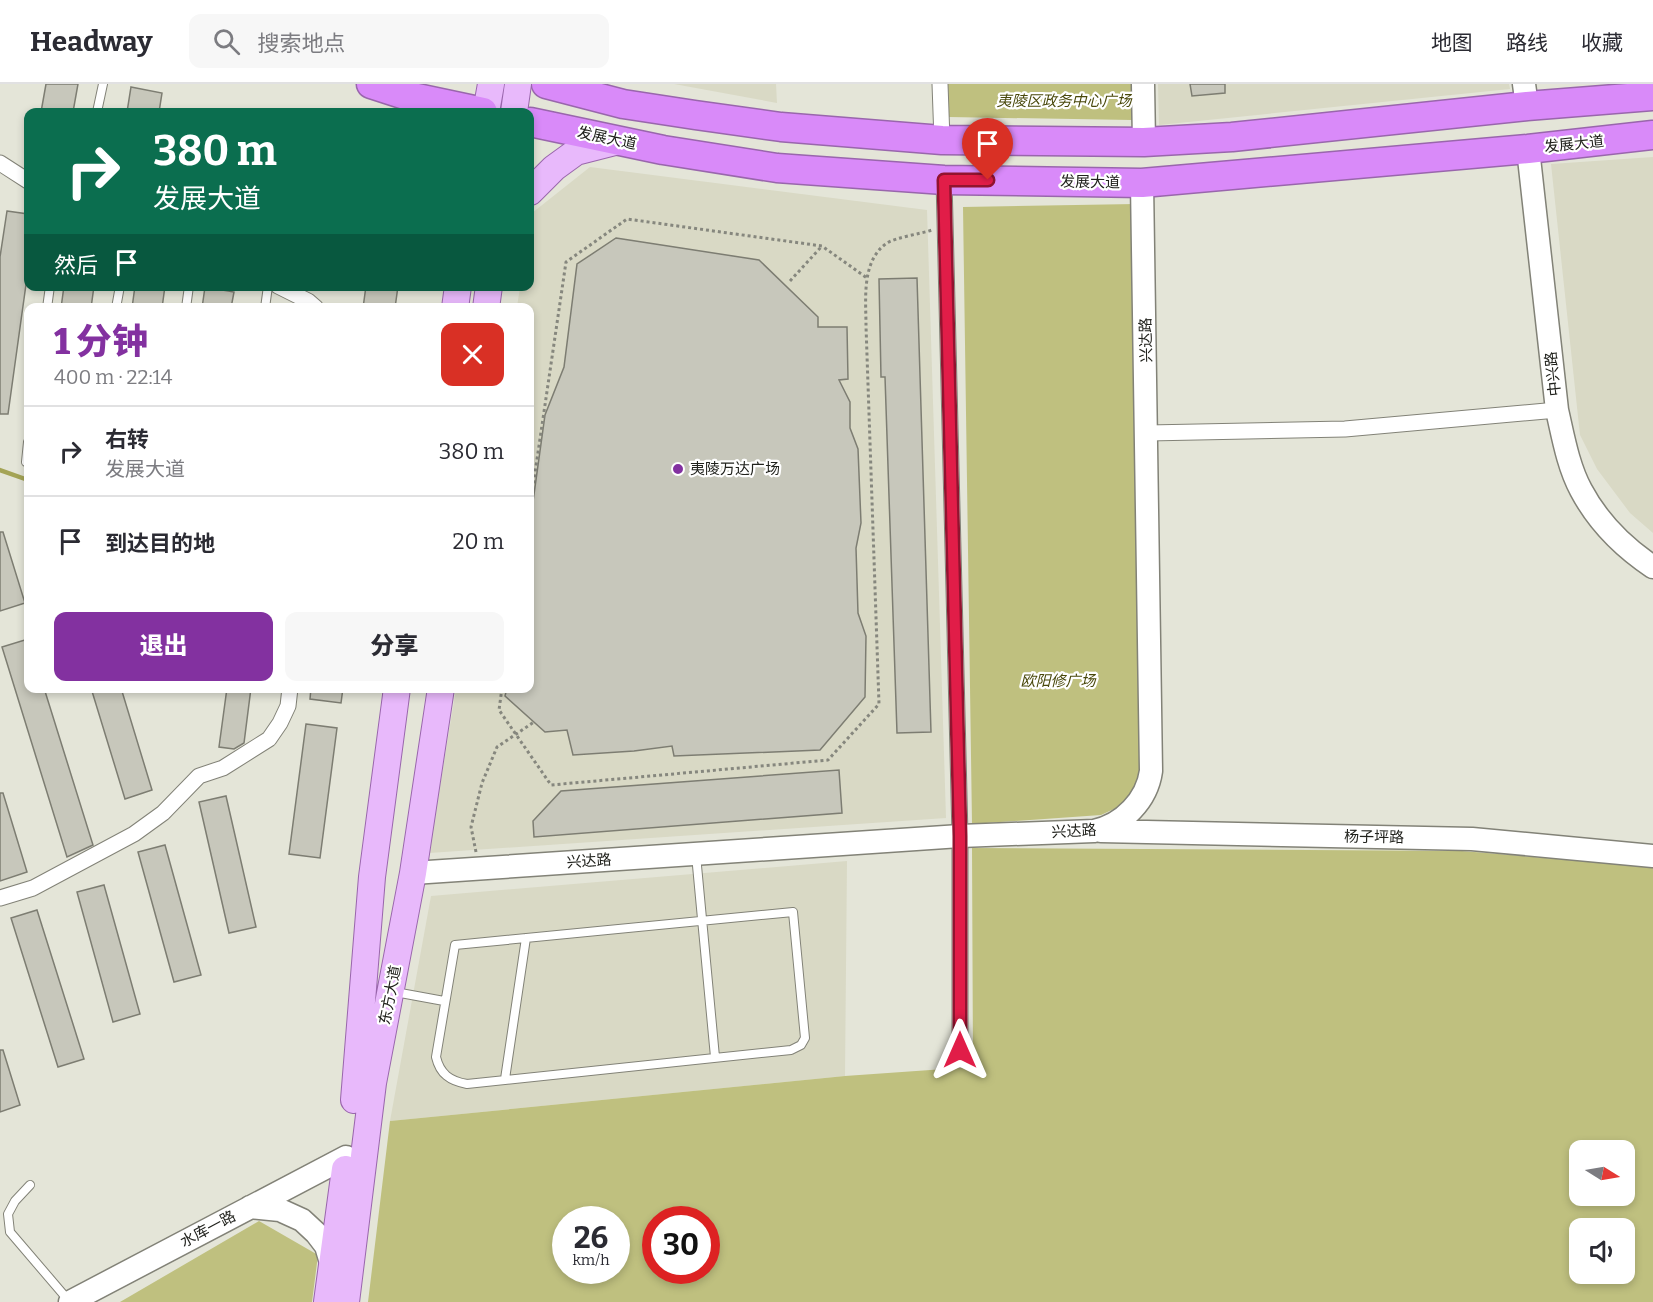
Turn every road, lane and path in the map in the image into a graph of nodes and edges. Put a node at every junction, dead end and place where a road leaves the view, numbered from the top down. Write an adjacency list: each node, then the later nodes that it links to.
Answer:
1 (103, 84): 15 (lane)
2 (371, 84): 12 (highway)
3 (491, 84): 18 (main road)
4 (504, 84): 19 (main road)
5 (518, 84): 20 (main road)
6 (532, 84): 21 (main road)
7 (546, 84): 14 (highway)
8 (595, 84): 14 (main road)
9 (940, 84): 24 (street)
10 (1143, 84): 26 (street)
11 (1525, 95): 13 (highway); 26 (highway)
12 (408, 96): 16 (main road); 17 (highway)
13 (1653, 96)
14 (623, 104): 24 (highway)
15 (98, 108)
16 (427, 108)
17 (465, 108)
18 (485, 108)
19 (501, 108)
20 (515, 108)
21 (529, 108)
22 (534, 123): 25 (highway, 发展大道)
23 (1653, 135): 27 (highway, 发展大道)
24 (942, 140): 26 (highway)
25 (619, 141): 30 (highway, 发展大道); 32 (main road)
26 (1144, 142)
27 (1528, 149): 31 (highway, 发展大道); 39 (street, 中兴路)
28 (0, 164): 29 (street)
29 (24, 179)
30 (944, 180): 31 (highway, 发展大道); 33 (street)
31 (1142, 183): 40 (street, 兴达路)
32 (534, 188)
33 (945, 227): 35 (path); 53 (street)
34 (822, 246): 35 (path); 36 (path); 41 (path)
35 (867, 278): 50 (path)
36 (790, 281)
37 (288, 291): 38 (street)
38 (310, 303)
39 (1557, 410): 40 (street); 42 (street, 中兴路)
40 (1148, 433): 51 (street, 兴达路)
41 (534, 480)
42 (1653, 567)
43 (289, 693): 59 (street)
44 (396, 693): 67 (main road, 东方大道)
45 (414, 693): 67 (main road)
46 (427, 693): 67 (main road)
47 (440, 693): 58 (main road, 东方大道)
48 (501, 693): 50 (path)
49 (534, 722): 50 (path)
50 (516, 734): 57 (path)
51 (1124, 817): 52 (street, 兴达路); 54 (street, 杨子坪路)
52 (1094, 831): 53 (street, 兴达路); 56 (street, 杨子坪路)
53 (960, 836): 55 (street, 兴达路); 64 (street)
54 (1653, 842)
55 (696, 854): 57 (street, 兴达路); 60 (lane)
56 (1653, 856)
57 (479, 868): 58 (street, 兴达路)
58 (414, 873): 62 (main road, 东方大道)
59 (0, 898)
60 (702, 921): 61 (lane); 65 (lane); 66 (lane)
61 (526, 938): 63 (lane); 66 (lane)
62 (390, 991): 63 (lane); 67 (main road, 东方大道)
63 (444, 1001): 66 (lane)
64 (960, 1050)
65 (715, 1057)
66 (505, 1080)
67 (365, 1083): 68 (main road, 东方大道); 74 (main road, 东方大道)
68 (346, 1157): 70 (street, 水库一路); 71 (main road, 东方大道)
69 (30, 1185): 72 (lane)
70 (250, 1207): 71 (street); 72 (street, 水库一路)
71 (332, 1266): 73 (main road, 东方大道)
72 (70, 1302)
73 (327, 1302)
74 (346, 1302)

